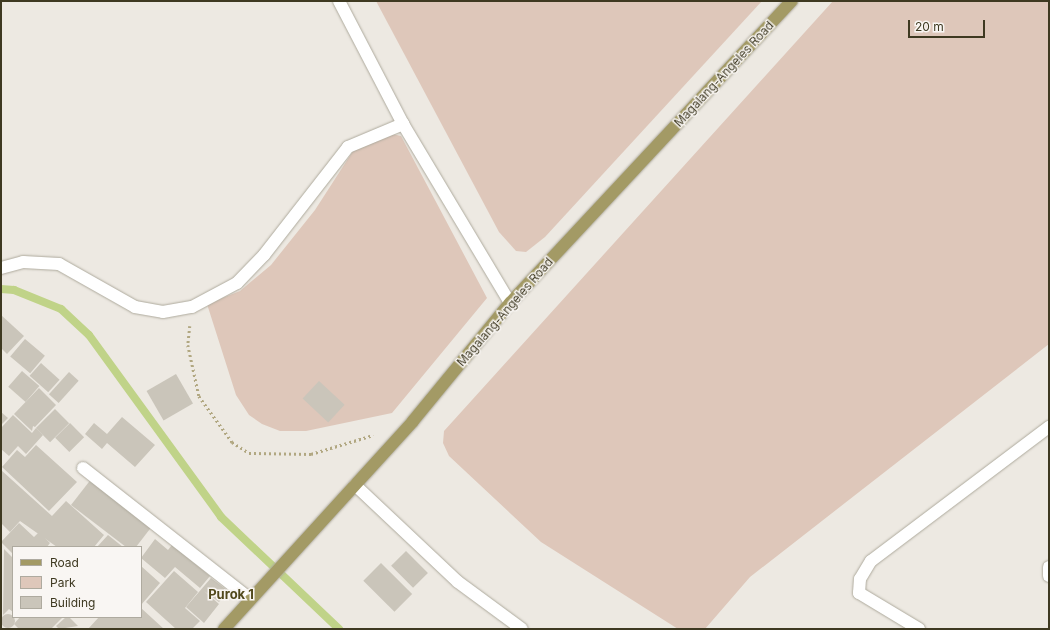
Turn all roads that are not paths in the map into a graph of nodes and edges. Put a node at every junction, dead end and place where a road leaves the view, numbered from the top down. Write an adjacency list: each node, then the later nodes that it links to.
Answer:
1 (339, 1): 3 (street)
2 (792, 1): 5 (main road, Magalang-Angeles Road)
3 (403, 124): 4 (street); 5 (street)
4 (1, 268)
5 (510, 303): 8 (main road, Magalang-Angeles Road)
6 (1049, 427): 14 (street)
7 (84, 468): 11 (street)
8 (356, 485): 11 (main road, Magalang-Angeles Road); 13 (street)
9 (1049, 567): 10 (street)
10 (1049, 576)
11 (254, 595): 12 (main road, Magalang-Angeles Road)
12 (224, 629)
13 (522, 629)
14 (919, 629)

